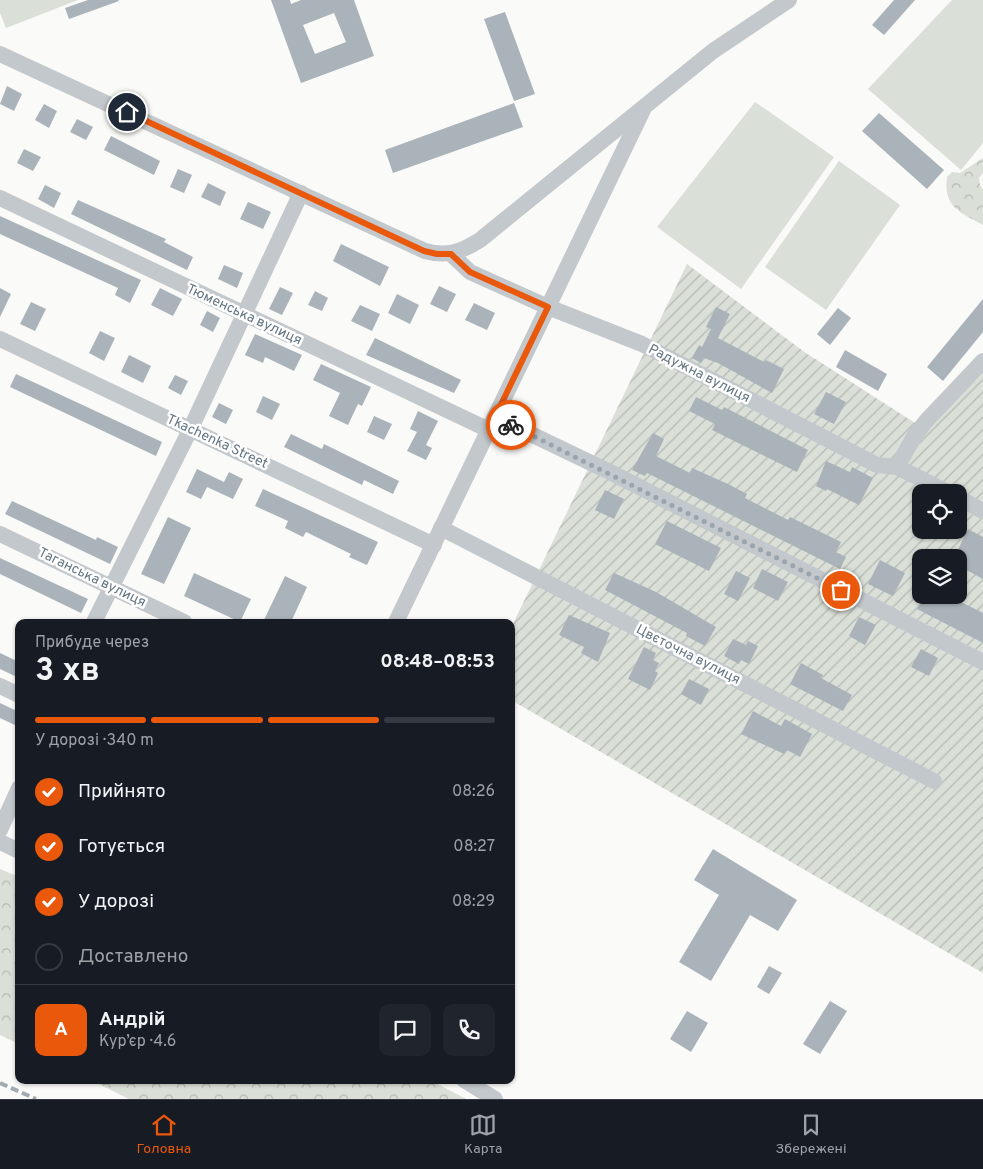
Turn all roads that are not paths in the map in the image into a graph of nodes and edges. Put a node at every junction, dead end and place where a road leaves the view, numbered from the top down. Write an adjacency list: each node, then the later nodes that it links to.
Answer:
1 (789, 0): 3 (street)
2 (0, 54): 4 (street)
3 (645, 105): 6 (street); 7 (street)
4 (301, 193): 6 (street); 8 (street)
5 (0, 198): 8 (street, Тюменська вулиця)
6 (451, 254): 7 (street, Радужна вулиця)
7 (548, 307): 11 (street); 13 (street, Радужна вулиця)
8 (245, 315): 11 (street, Тюменська вулиця); 12 (street)
9 (0, 339): 12 (street, Tkachenka Street)
10 (983, 361): 13 (street)
11 (492, 423): 17 (street); 24 (street, Тюменська вулиця)
12 (190, 430): 19 (street, Tkachenka Street); 20 (street)
13 (897, 467): 14 (street, Радужна вулиця)
14 (932, 484)
15 (967, 502): 16 (street)
16 (983, 511)
17 (441, 528): 19 (street); 27 (street, Цвєточна вулиця)
18 (0, 534): 20 (street, Таганська вулиця)
19 (434, 545): 23 (street)
20 (110, 586): 21 (street); 22 (street, Таганська вулиця)
21 (95, 619)
22 (178, 619)
23 (397, 619)
24 (983, 662)
25 (0, 686): 26 (street)
26 (15, 693)
27 (934, 781)
28 (15, 797): 29 (street)
29 (0, 830)
30 (0, 842): 31 (street)
31 (15, 849)
32 (470, 1084): 33 (street)
33 (494, 1099)

